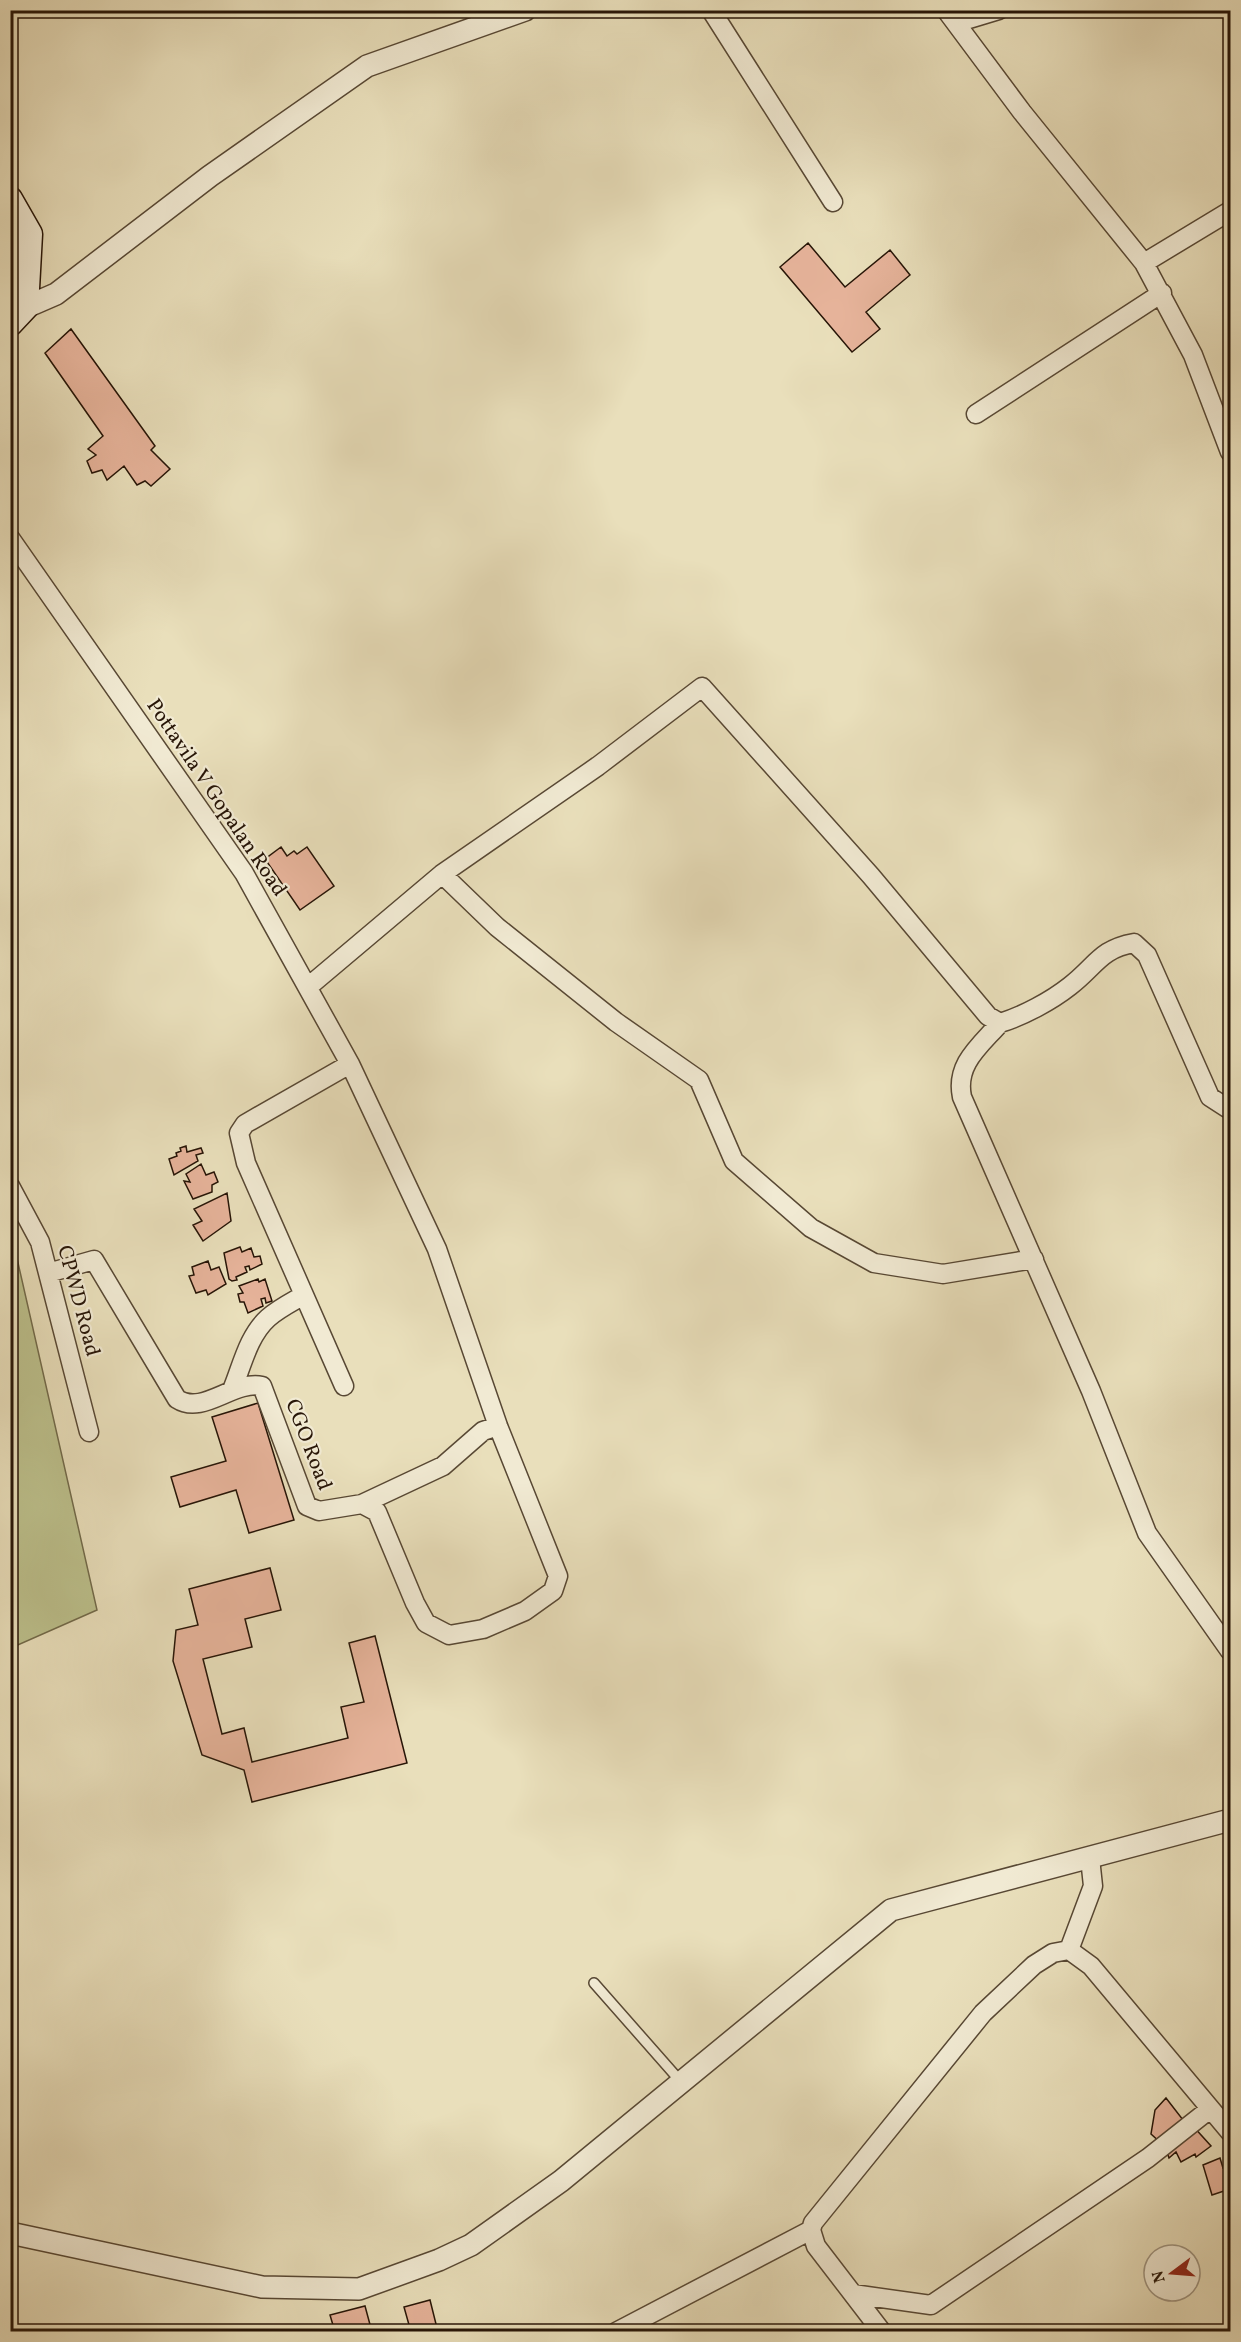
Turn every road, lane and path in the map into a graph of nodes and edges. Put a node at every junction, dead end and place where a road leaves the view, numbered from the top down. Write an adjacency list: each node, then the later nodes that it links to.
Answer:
1 (525, 10): 10 (street)
2 (711, 10): 6 (street)
3 (999, 10): 4 (street)
4 (951, 17): 8 (street)
5 (10, 200): 10 (main road)
6 (833, 202)
7 (1230, 210): 8 (street)
8 (1144, 263): 9 (street)
9 (1161, 293): 11 (street); 12 (street)
10 (18, 315)
11 (976, 414)
12 (1230, 452)
13 (10, 538): 15 (street, Pottavila V Gopalan Road)
14 (442, 874): 15 (street); 16 (street); 20 (street)
15 (308, 987): 17 (street, Pottavila V Gopalan Road)
16 (1000, 1023): 18 (street); 20 (street)
17 (350, 1064): 22 (street); 25 (street, Pottavila V Gopalan Road)
18 (1230, 1106)
19 (10, 1186): 21 (street, CPWD Road)
20 (1034, 1259): 29 (street)
21 (48, 1274): 24 (street, CGO Road); 26 (street, CPWD Road)
22 (304, 1295): 23 (street); 24 (street)
23 (344, 1386)
24 (232, 1389): 27 (street, CGO Road)
25 (498, 1426): 27 (street); 28 (street, Pottavila V Gopalan Road)
26 (89, 1431)
27 (362, 1504): 28 (street, CGO Road)
28 (558, 1576)
29 (1230, 1651)
30 (1230, 1820): 31 (street)
31 (1090, 1858): 32 (street); 34 (street)
32 (1069, 1950): 35 (street); 37 (street)
33 (594, 1983): 34 (lane)
34 (682, 2083): 38 (street)
35 (1210, 2109): 36 (street); 39 (street)
36 (1230, 2132)
37 (811, 2230): 39 (street); 40 (street)
38 (10, 2233)
39 (853, 2294): 41 (street)
40 (616, 2331)
41 (882, 2331)

